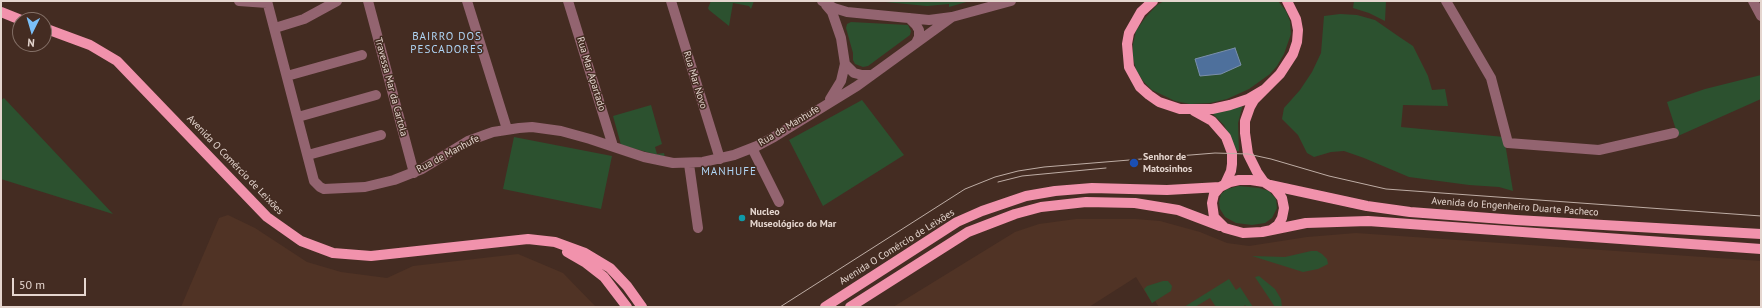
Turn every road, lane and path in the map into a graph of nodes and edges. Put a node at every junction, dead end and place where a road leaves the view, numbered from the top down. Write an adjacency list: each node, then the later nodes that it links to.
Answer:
1 (239, 1): 13 (street)
2 (337, 1): 19 (street)
3 (368, 1): 39 (street, Travessa Mar da Cartola)
4 (467, 1): 31 (street)
5 (568, 1): 34 (street, Rua Mar Apartado)
6 (671, 1): 37 (street, Rua Mar Novo)
7 (1011, 1): 17 (street)
8 (1145, 1): 15 (main road)
9 (1153, 1): 15 (main road)
10 (1286, 1): 26 (main road)
11 (1446, 1): 32 (street)
12 (1753, 1): 16 (street)
13 (267, 2): 19 (street, Rua de Manhufe)
14 (824, 2): 18 (street); 23 (street)
15 (1140, 12): 29 (main road)
16 (1761, 16)
17 (952, 17): 18 (street); 21 (street, Rua de Manhufe)
18 (909, 18): 21 (street)
19 (275, 28): 25 (street, Rua de Manhufe)
20 (52, 31): 47 (main road, Avenida O Comércio de Leixões)
21 (916, 43): 24 (street, Rua de Manhufe)
22 (362, 55): 25 (street)
23 (844, 64): 24 (street); 28 (street)
24 (872, 75): 28 (street, Rua de Manhufe)
25 (286, 76): 30 (street, Rua de Manhufe)
26 (1265, 89): 29 (main road); 40 (main road)
27 (376, 96): 30 (street)
28 (824, 105): 35 (street, Rua de Manhufe)
29 (1190, 110): 41 (main road)
30 (298, 117): 36 (street, Rua de Manhufe)
31 (507, 129): 34 (street, Rua de Manhufe); 39 (street, Rua de Manhufe)
32 (1674, 133)
33 (381, 135): 36 (street)
34 (613, 146): 38 (street, Rua de Manhufe)
35 (752, 148): 37 (street, Rua de Manhufe); 42 (street)
36 (308, 155): 39 (street, Rua de Manhufe)
37 (720, 159): 38 (street, Rua de Manhufe)
38 (690, 164): 43 (street)
39 (414, 172)
40 (1267, 183): 41 (main road); 45 (main road); 46 (main road, Avenida do Engenheiro Duarte Pacheco)
41 (1222, 186): 44 (main road); 51 (main road, Avenida O Comércio de Leixões)
42 (779, 202)
43 (698, 228)
44 (1225, 228): 45 (main road); 52 (main road)
45 (1271, 230): 48 (main road)
46 (1761, 234)
47 (504, 242): 49 (main road, Avenida O Comércio de Leixões); 50 (main road, Avenida O Comércio de Leixões)
48 (1761, 249)
49 (626, 307)
50 (642, 307)
51 (825, 307)
52 (850, 307)

